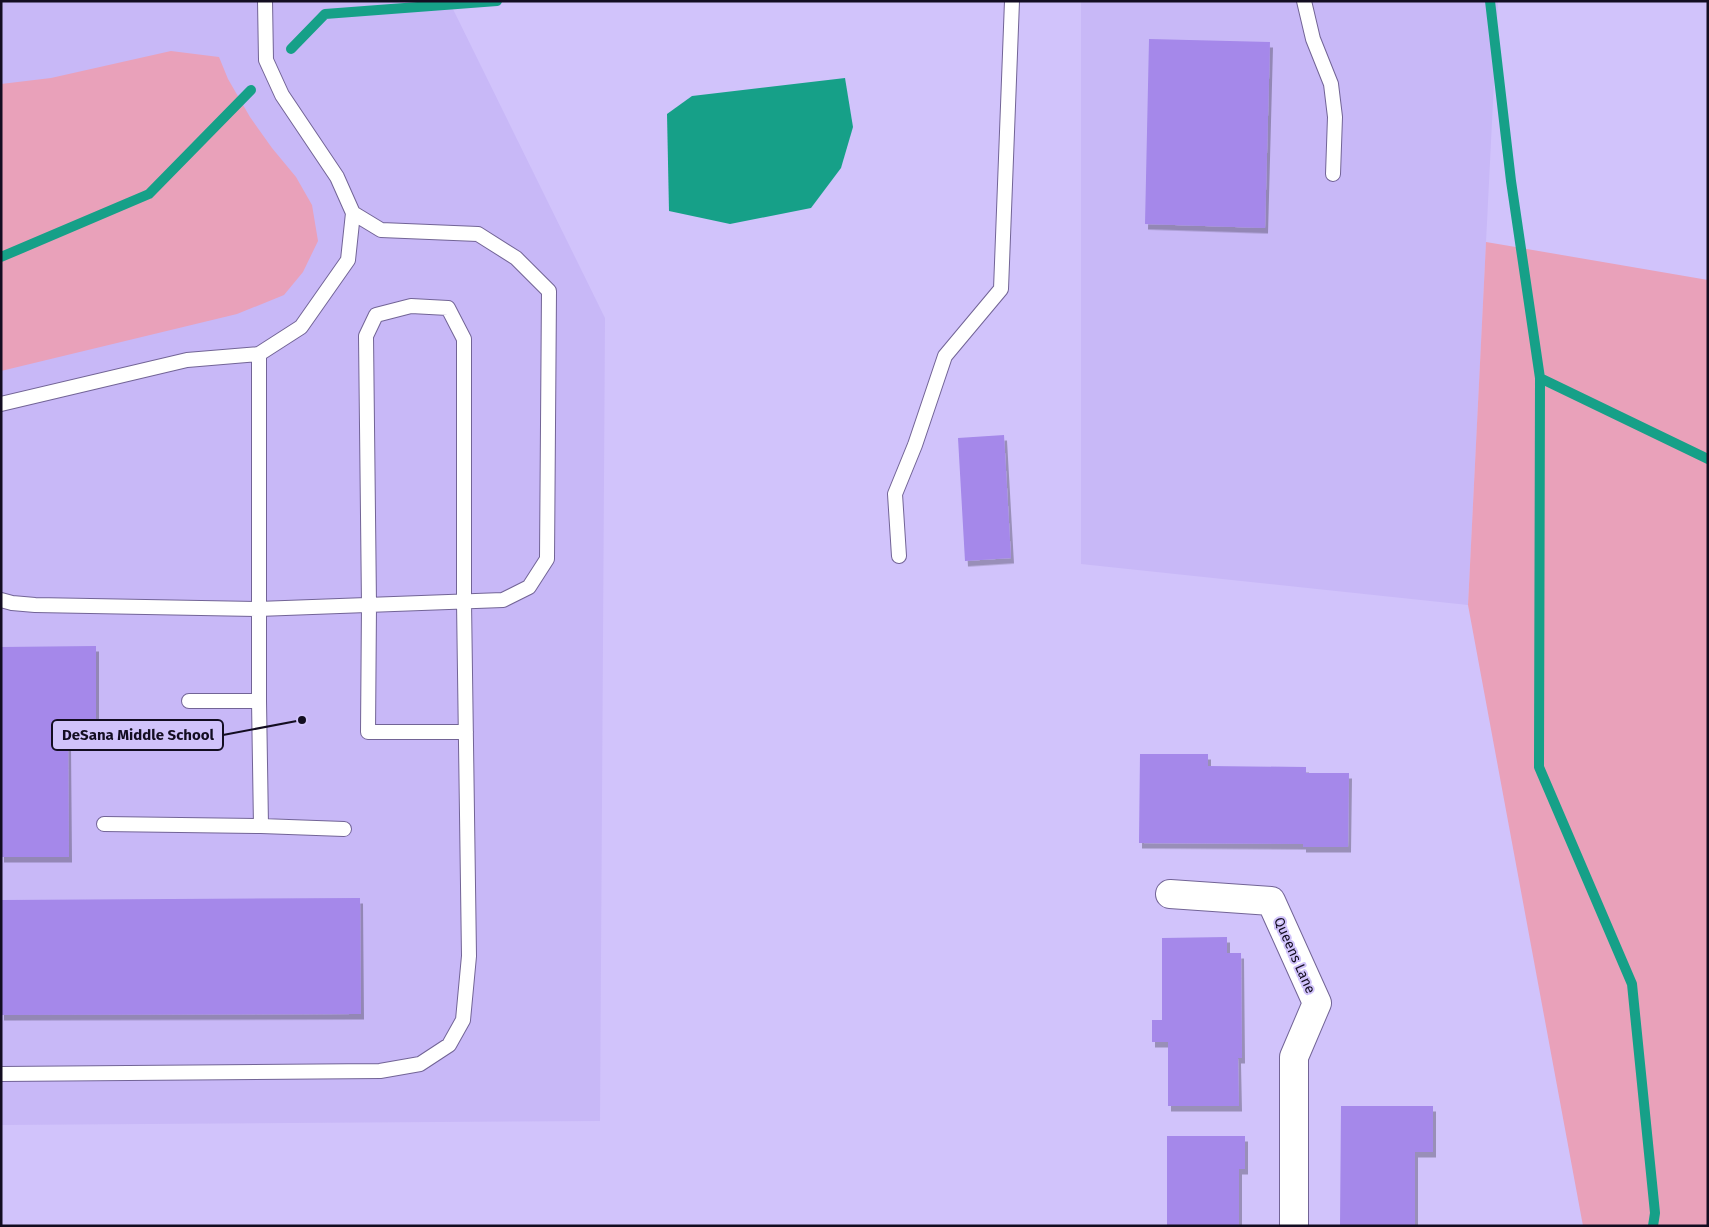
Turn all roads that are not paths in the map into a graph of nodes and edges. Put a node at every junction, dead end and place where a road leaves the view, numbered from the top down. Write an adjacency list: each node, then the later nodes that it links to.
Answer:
1 (265, 1): 5 (lane)
2 (1012, 1): 8 (lane)
3 (1304, 1): 4 (lane)
4 (1333, 174)
5 (353, 213): 6 (lane); 10 (lane)
6 (259, 354): 7 (lane); 12 (lane)
7 (1, 404)
8 (899, 556)
9 (1, 600): 12 (lane)
10 (464, 602): 11 (lane); 11 (lane); 15 (lane)
11 (369, 605): 12 (lane); 15 (lane)
12 (258, 609): 14 (lane)
13 (189, 701): 14 (lane)
14 (259, 701): 17 (lane)
15 (466, 732): 20 (lane)
16 (104, 824): 17 (lane)
17 (261, 826): 18 (lane)
18 (344, 829)
19 (1170, 894): 21 (street, Queens Lane)
20 (1, 1074)
21 (1294, 1226)

